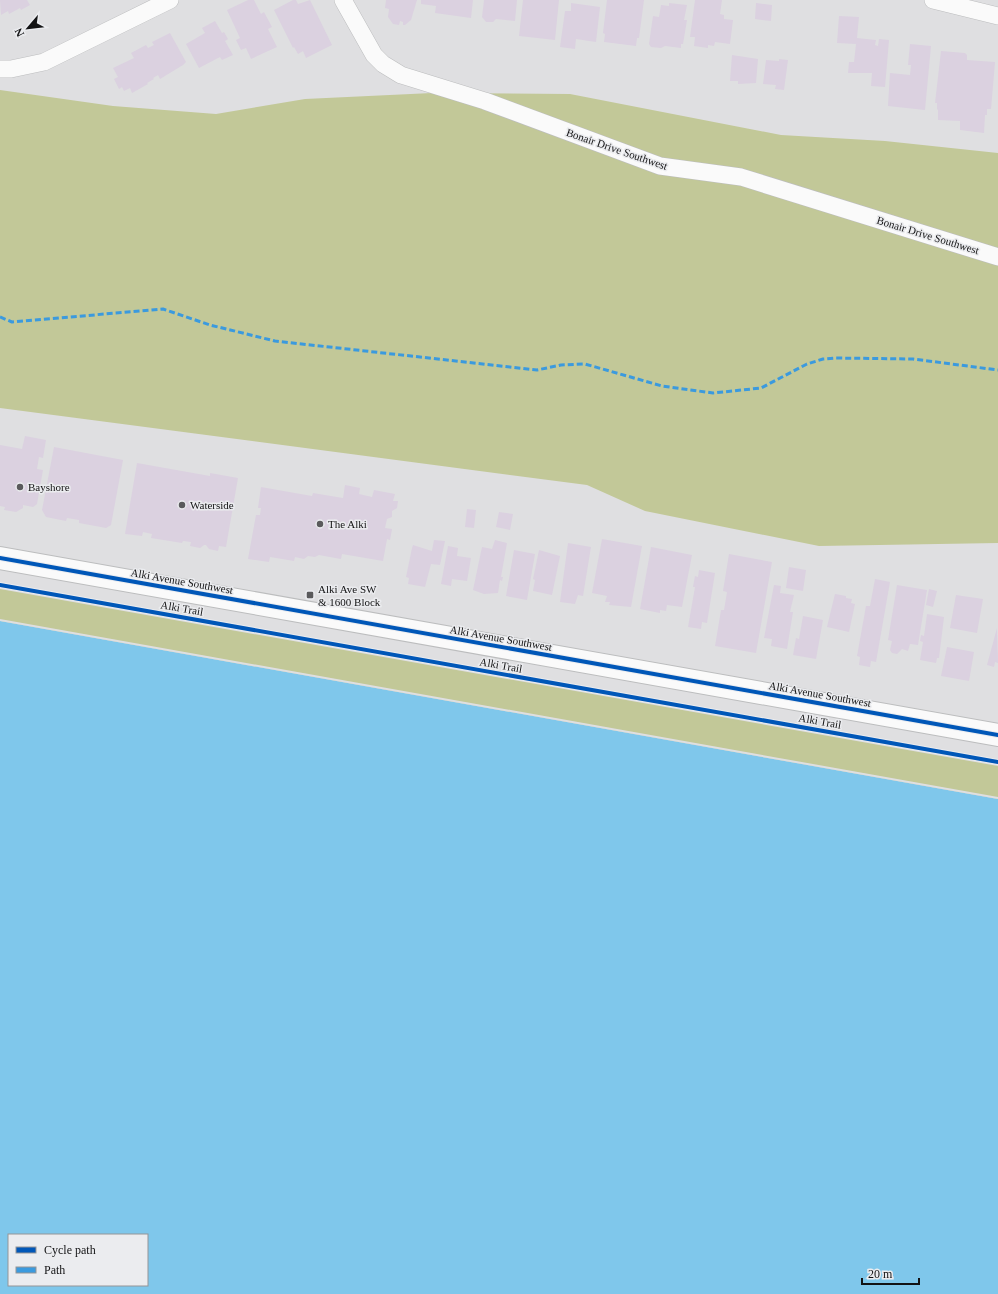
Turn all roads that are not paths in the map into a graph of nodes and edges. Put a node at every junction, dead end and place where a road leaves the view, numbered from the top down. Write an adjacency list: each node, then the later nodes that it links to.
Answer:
1 (170, 0): 5 (street)
2 (344, 0): 6 (street, Bonair Drive Southwest)
3 (933, 0): 4 (street)
4 (998, 16)
5 (0, 69)
6 (998, 257)
7 (0, 558): 8 (main road, Alki Avenue Southwest)
8 (998, 735)

